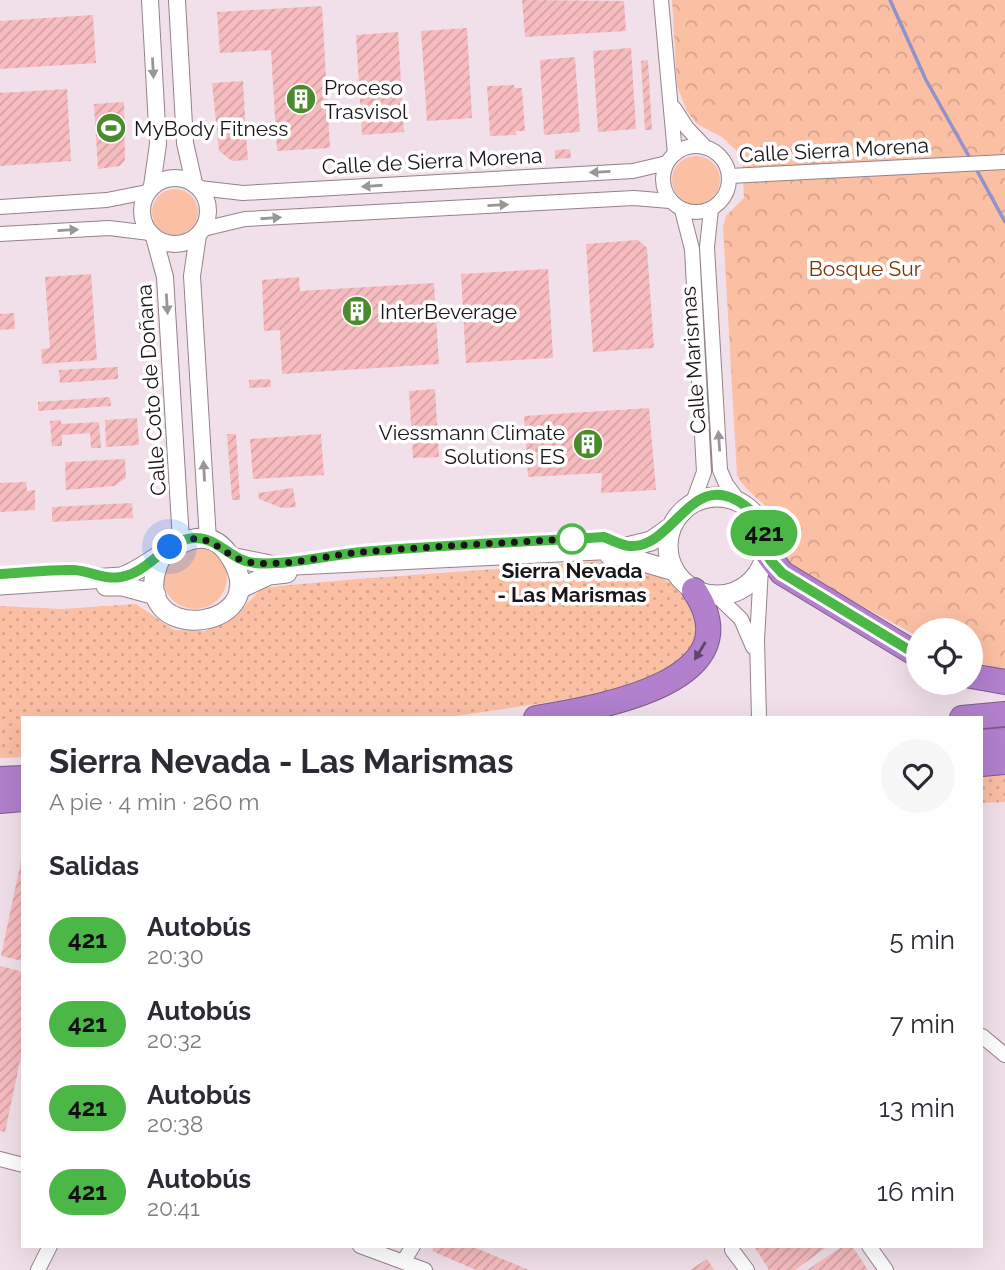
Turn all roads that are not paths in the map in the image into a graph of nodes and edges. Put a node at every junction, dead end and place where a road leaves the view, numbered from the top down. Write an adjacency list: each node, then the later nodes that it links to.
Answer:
1 (149, 0): 10 (street, one-way to 10)
2 (177, 0): 9 (street)
3 (661, 0): 4 (street)
4 (671, 104): 5 (street); 6 (street)
5 (706, 148): 6 (street); 8 (street)
6 (671, 158): 9 (street, Calle de Sierra Morena, one-way to 9); 11 (street)
7 (1005, 162): 8 (street, Calle Sierra Morena)
8 (729, 176): 13 (street)
9 (197, 185): 10 (street); 14 (street)
10 (150, 189): 12 (street); 16 (street)
11 (676, 205): 13 (street); 14 (street, one-way to 11); 17 (street, Calle Marismas)
12 (0, 206)
13 (711, 209): 18 (street, Calle Marismas, one-way to 13)
14 (201, 232): 16 (street); 20 (street, one-way to 14)
15 (0, 234): 16 (street, one-way to 16)
16 (152, 235): 21 (street, Calle Coto de Doñana, one-way to 21)
17 (693, 502): 18 (main road); 19 (main road)
18 (740, 503): 24 (main road)
19 (671, 527): 23 (main road); 25 (main road)
20 (208, 540): 21 (main road); 23 (main road)
21 (181, 541): 22 (main road)
22 (161, 556): 26 (main road); 30 (main road)
23 (231, 557): 27 (main road)
24 (763, 560): 29 (main road); 31 (highway); 32 (street)
25 (674, 571): 27 (main road); 29 (main road)
26 (0, 584)
27 (239, 589): 30 (main road)
28 (0, 591): 30 (main road)
29 (705, 593): 32 (street); 37 (highway, one-way to 37)
30 (156, 595)
31 (906, 648)
32 (757, 662): 35 (street)
33 (983, 678): 34 (highway)
34 (1005, 682)
35 (758, 714)
36 (1005, 714): 38 (highway)
37 (548, 716)
38 (983, 716)
39 (1005, 740): 40 (highway)
40 (983, 742)
41 (1005, 751): 42 (highway)
42 (983, 752)
43 (1005, 762): 44 (highway)
44 (983, 764)
45 (21, 778): 46 (highway)
46 (0, 779)
47 (21, 799): 48 (highway)
48 (0, 801)
49 (983, 1037): 50 (street)
50 (1005, 1055)
51 (0, 1159): 52 (street)
52 (21, 1164)
53 (49, 1248): 59 (street)
54 (364, 1248): 58 (street)
55 (412, 1248): 58 (street)
56 (870, 1248): 62 (street)
57 (732, 1250): 61 (street)
58 (402, 1262): 60 (street)
59 (38, 1270)
60 (425, 1270)
61 (747, 1270)
62 (886, 1270)

